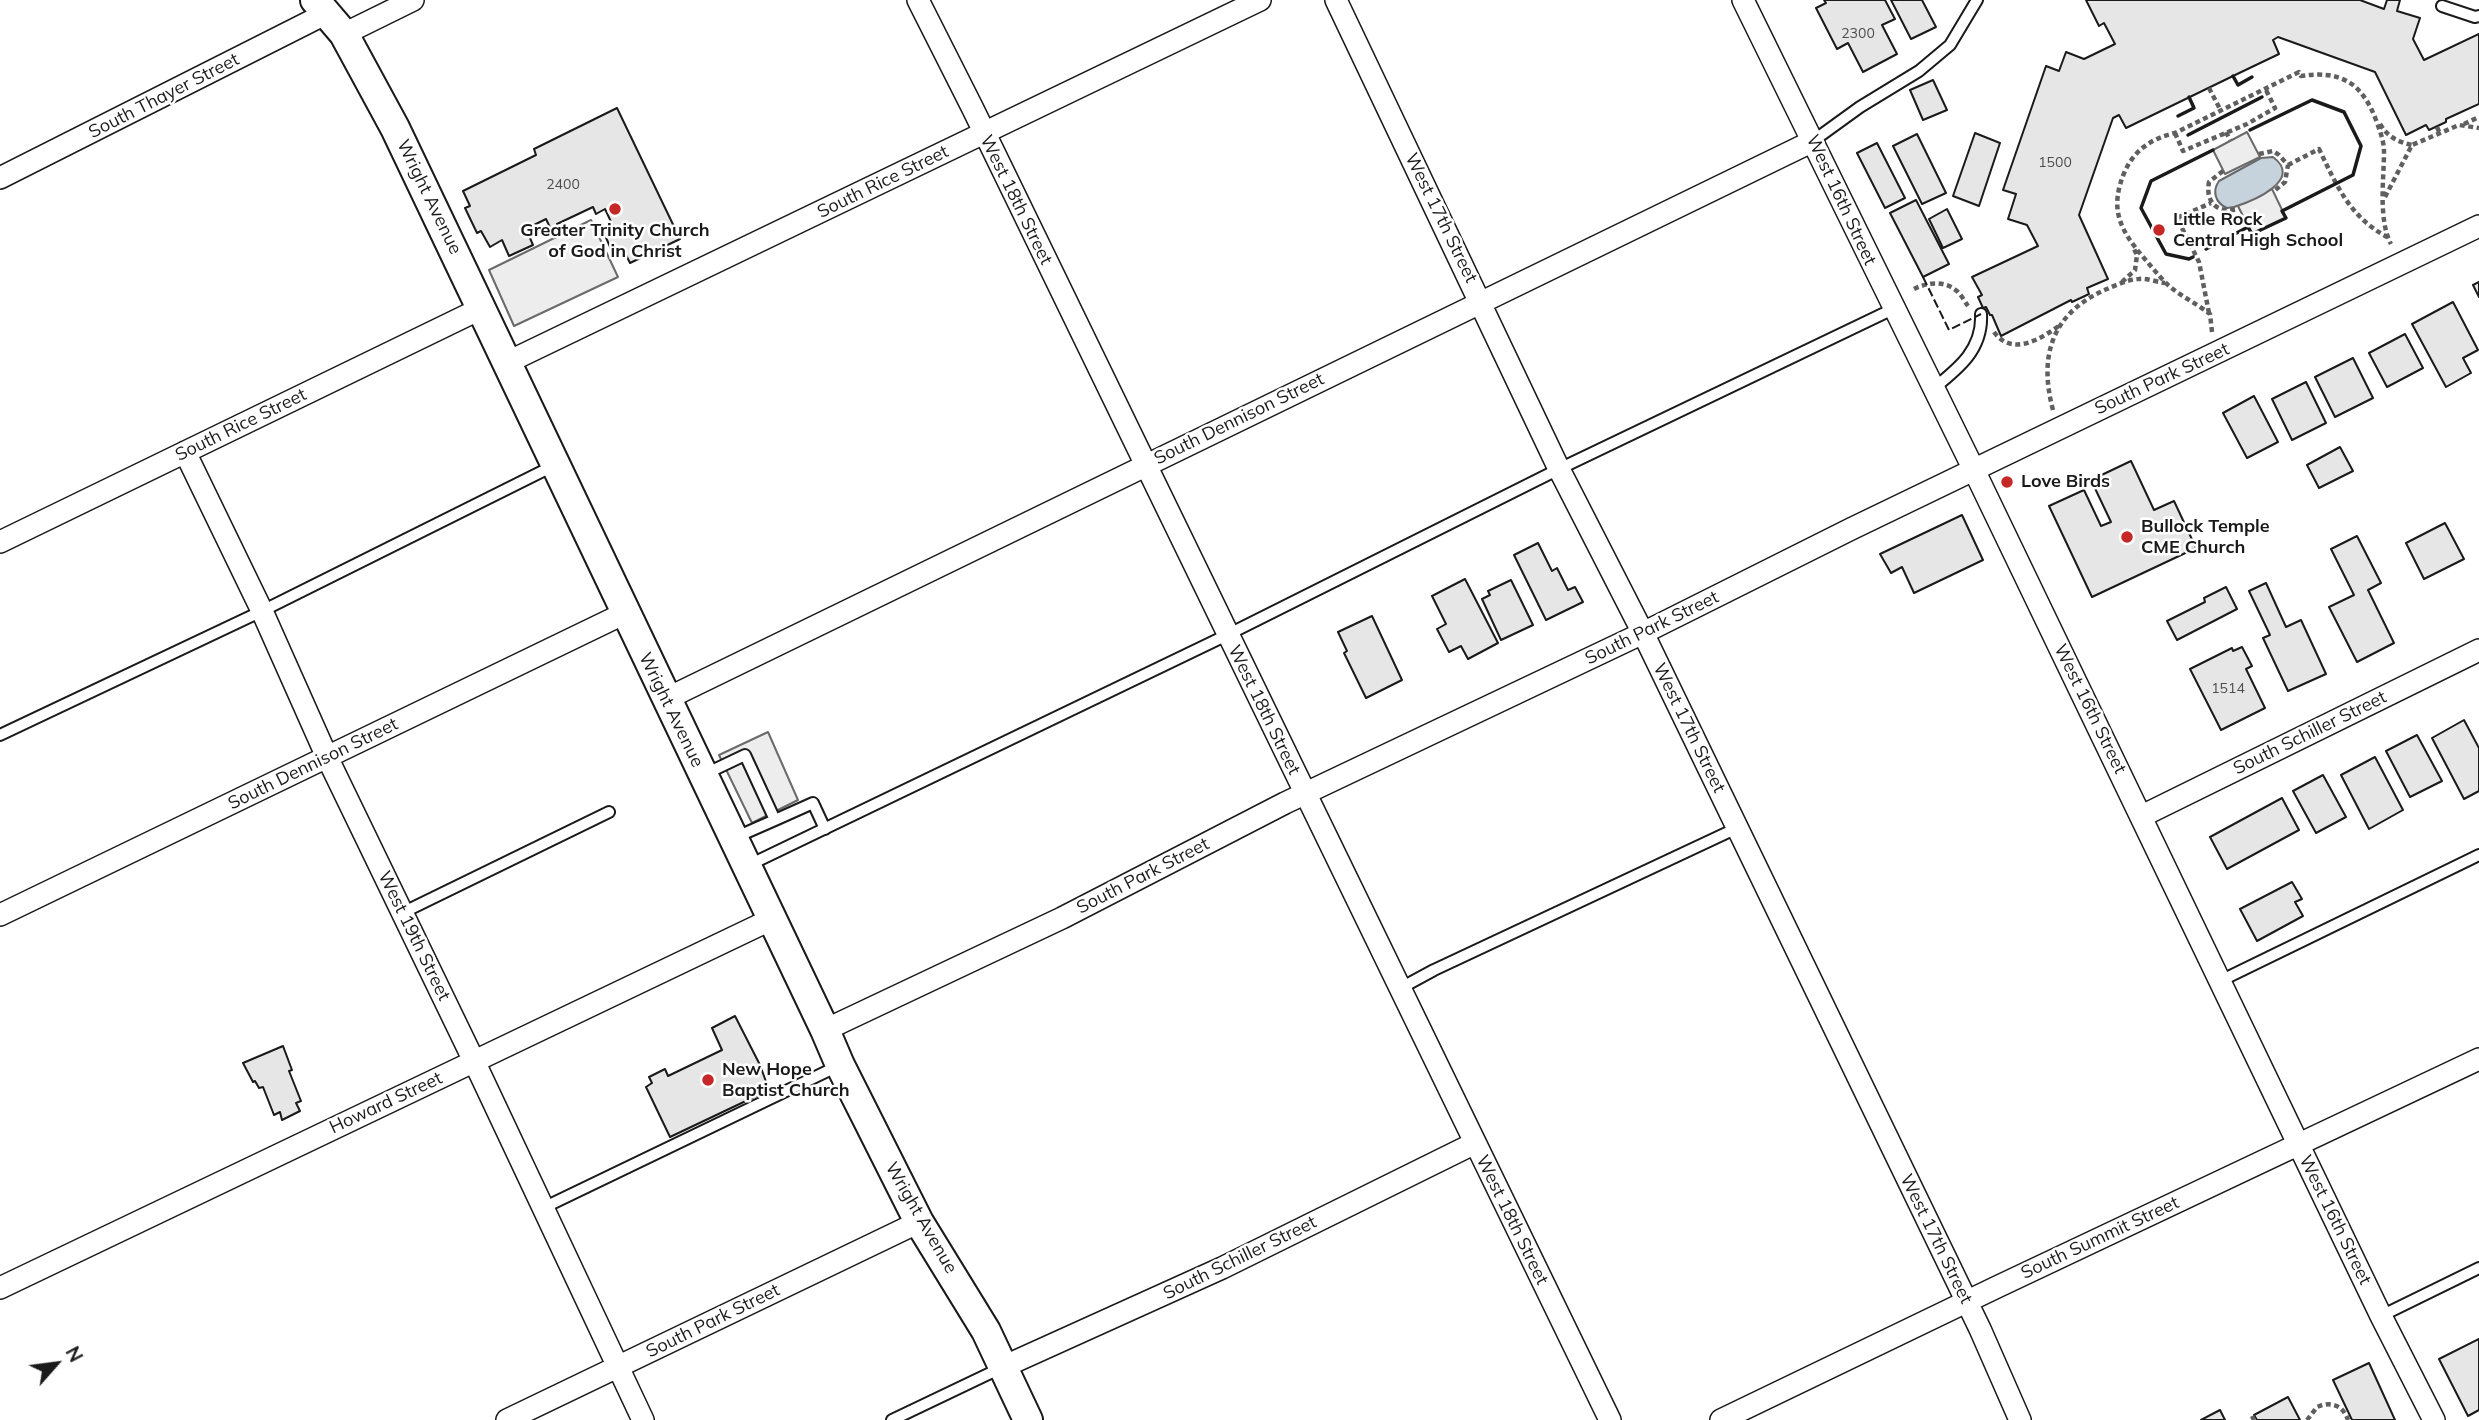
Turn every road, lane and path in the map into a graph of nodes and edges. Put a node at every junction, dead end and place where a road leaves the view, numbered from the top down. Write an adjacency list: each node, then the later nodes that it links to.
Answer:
1 (413, 0): 8 (street, South Thayer Street)
2 (918, 0): 19 (street, West 18th Street)
3 (1260, 0): 19 (street, South Rice Street)
4 (1336, 0): 42 (street, West 17th Street)
5 (1743, 0): 23 (street, West 16th Street)
6 (1977, 0): 23 (lane)
7 (2442, 6): 9 (lane)
8 (329, 16): 28 (street, South Thayer Street); 43 (main road, Wright Avenue)
9 (2479, 16)
10 (2209, 88): 12 (path)
11 (2266, 90): 12 (path); 13 (path); 18 (path)
12 (2221, 111): 20 (path)
13 (2374, 115): 24 (path); 30 (path)
14 (2479, 117): 15 (path)
15 (2463, 125): 17 (path); 21 (path)
16 (2437, 127): 21 (path)
17 (2479, 128)
18 (2226, 132): 20 (path); 22 (path)
19 (984, 133): 49 (street, South Rice Street); 54 (street, West 18th Street)
20 (2175, 133): 35 (path)
21 (2440, 134): 24 (path)
22 (2231, 140)
23 (1813, 141): 42 (street, South Dennison Street); 44 (street, West 16th Street)
24 (2412, 145): 30 (path)
25 (2259, 154): 26 (path)
26 (2288, 165): 29 (path); 34 (path)
27 (2224, 172): 31 (path)
28 (0, 178)
29 (2273, 192)
30 (2385, 198): 34 (path)
31 (2211, 202): 32 (path); 45 (path)
32 (2239, 209)
33 (2479, 226): 48 (street, South Park Street)
34 (2388, 237): 36 (path)
35 (2130, 242): 38 (path); 39 (path)
36 (2391, 244)
37 (2097, 283): 41 (path)
38 (2119, 284): 39 (path); 41 (path)
39 (2166, 284): 45 (path)
40 (1913, 289): 46 (path)
41 (2101, 292): 47 (path)
42 (1481, 302): 54 (street, South Dennison Street); 55 (street, West 17th Street)
43 (482, 308): 49 (main road, Wright Avenue); 52 (street, South Rice Street)
44 (1894, 309): 50 (street, West 16th Street); 55 (lane)
45 (2210, 314): 48 (path)
46 (1981, 318): 47 (path); 50 (lane)
47 (2060, 325): 51 (path)
48 (2221, 352): 51 (street, South Park Street)
49 (506, 363): 53 (main road, Wright Avenue)
50 (1934, 388): 56 (street, West 16th Street)
51 (2059, 428): 56 (street, South Park Street)
52 (186, 452): 57 (street, South Rice Street); 58 (street, West 19th Street)
53 (555, 465): 58 (lane); 59 (main road, Wright Avenue)
54 (1145, 465): 61 (street, West 18th Street); 63 (street, South Dennison Street)
55 (1559, 469): 60 (street, West 17th Street); 61 (lane)
56 (1974, 470): 60 (street, South Park Street); 69 (street, West 16th Street)
57 (0, 542)
58 (262, 611): 64 (lane); 65 (street, West 19th Street)
59 (625, 613): 63 (main road, Wright Avenue); 65 (street, South Dennison Street)
60 (1643, 633): 67 (street, South Park Street); 71 (street, West 17th Street)
61 (1227, 635): 67 (street, West 18th Street); 72 (lane)
62 (2477, 656): 69 (street, South Schiller Street)
63 (666, 699): 66 (main road, Wright Avenue)
64 (0, 735)
65 (327, 757): 76 (street, West 19th Street); 77 (street, South Dennison Street)
66 (703, 775): 70 (lane); 73 (main road, Wright Avenue)
67 (1305, 794): 80 (street, West 18th Street); 81 (street, South Park Street)
68 (609, 812): 76 (lane)
69 (2142, 816): 79 (street, West 16th Street)
70 (775, 820): 72 (lane); 73 (lane)
71 (1737, 828): 80 (lane); 91 (street, West 17th Street)
72 (825, 829): 75 (lane)
73 (734, 838): 75 (main road, Wright Avenue)
74 (2479, 855): 79 (lane)
75 (747, 866): 78 (main road, Wright Avenue)
76 (402, 913): 83 (street, West 19th Street)
77 (0, 915)
78 (772, 919): 81 (main road, Wright Avenue); 83 (street, Howard Street)
79 (2220, 981): 86 (street, West 16th Street)
80 (1399, 989): 85 (street, West 18th Street)
81 (825, 1030): 84 (main road, Wright Avenue)
82 (2479, 1059): 86 (street, South Summit Street)
83 (474, 1061): 87 (street, West 19th Street); 90 (street, Howard Street)
84 (840, 1065): 87 (lane); 88 (main road, Wright Avenue)
85 (1475, 1143): 94 (street, South Schiller Street); 100 (street, West 18th Street)
86 (2299, 1145): 91 (street, South Summit Street); 92 (street, West 16th Street)
87 (543, 1208): 93 (street, West 19th Street)
88 (919, 1222): 93 (street, South Park Street); 94 (main road, Wright Avenue)
89 (2479, 1268): 92 (lane)
90 (0, 1288)
91 (1966, 1301): 101 (street, South Summit Street); 102 (street, West 17th Street)
92 (2381, 1316): 104 (street, West 16th Street)
93 (618, 1367): 96 (street, South Park Street); 97 (street, West 19th Street)
94 (1003, 1367): 98 (lane); 99 (main road, Wright Avenue)
95 (2348, 1419): 103 (path)
96 (508, 1420)
97 (643, 1420)
98 (892, 1420)
99 (1028, 1420)
100 (1609, 1420)
101 (1721, 1420)
102 (2020, 1420)
103 (2307, 1420)
104 (2434, 1420)

